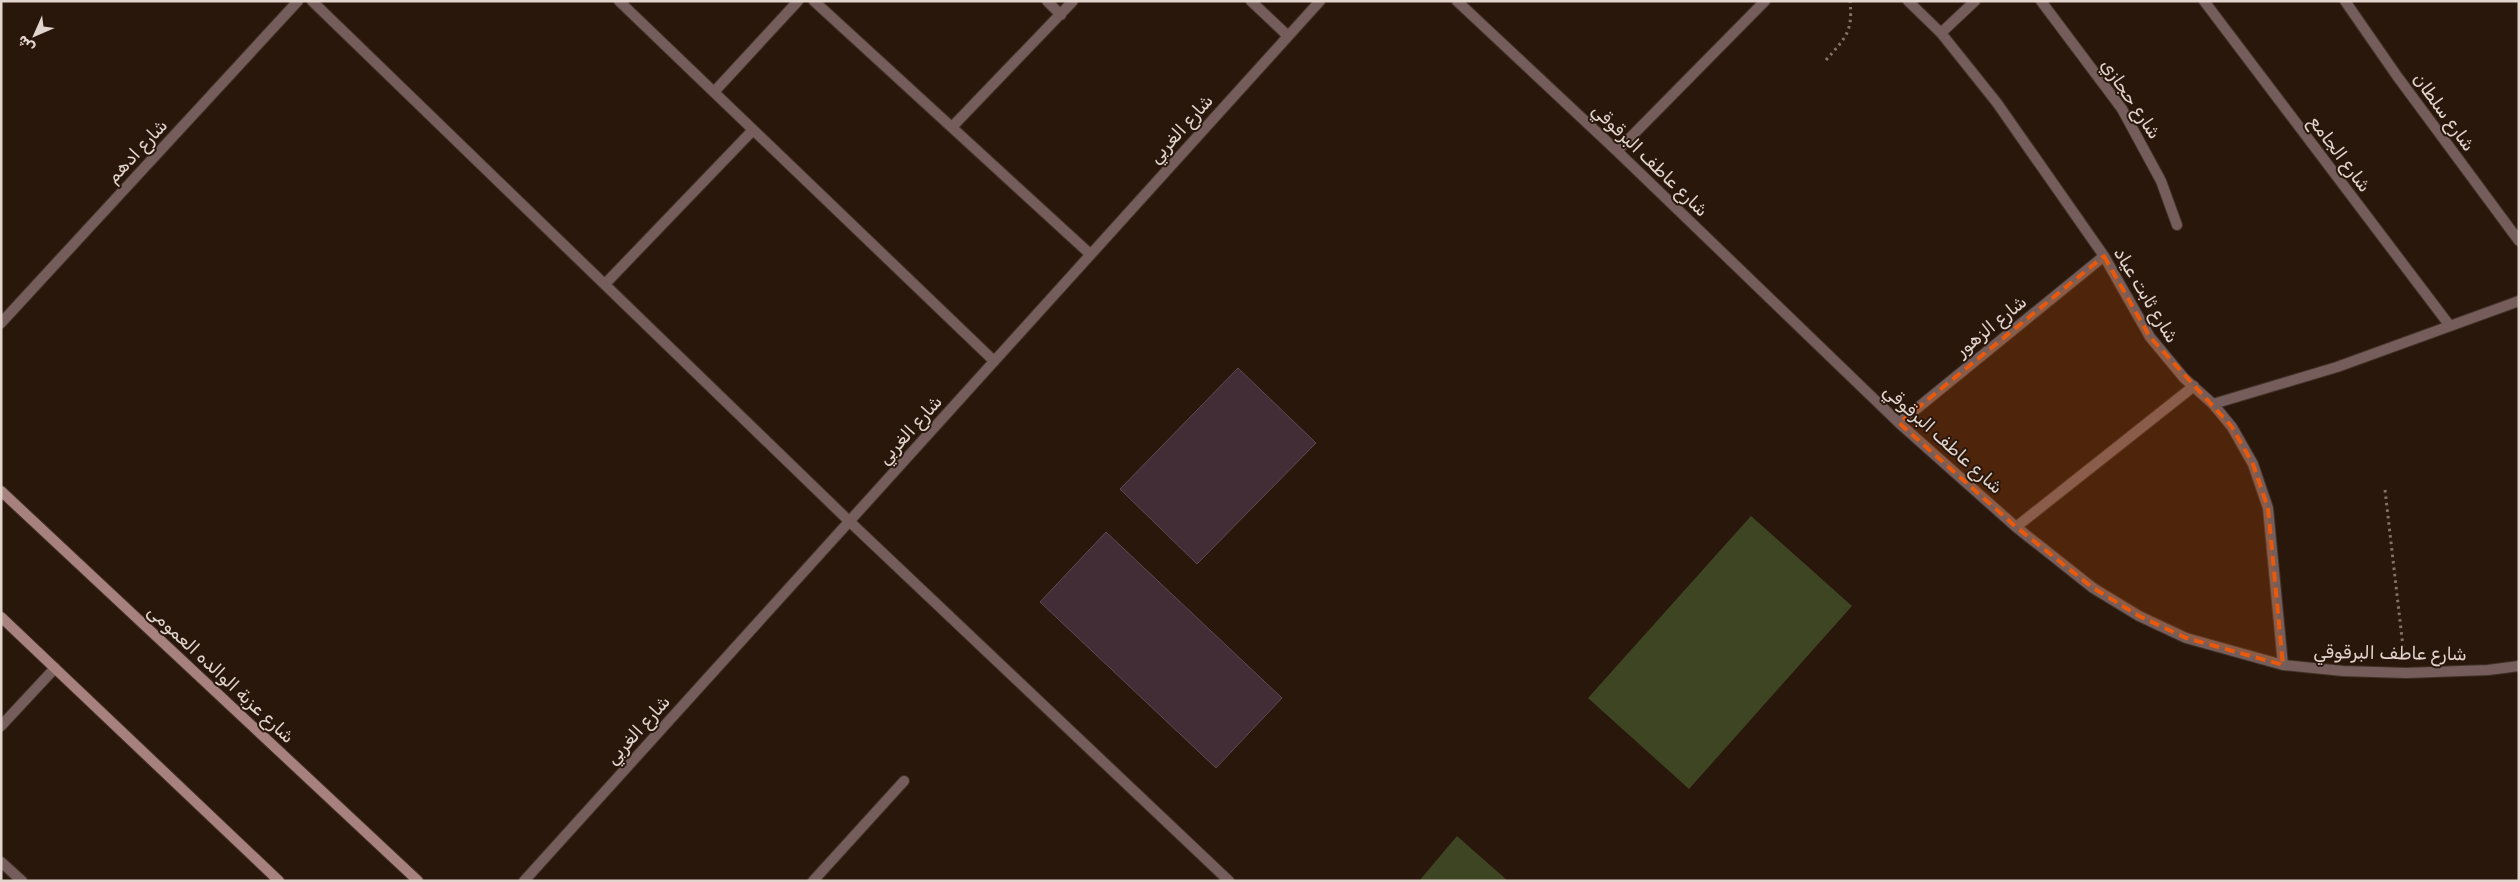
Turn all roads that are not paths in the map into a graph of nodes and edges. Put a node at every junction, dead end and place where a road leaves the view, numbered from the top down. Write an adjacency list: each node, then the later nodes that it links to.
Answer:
1 (298, 1): 30 (street, شارع ادهم)
2 (312, 1): 28 (street)
3 (619, 1): 20 (street)
4 (798, 1): 20 (street)
5 (814, 1): 21 (street)
6 (1047, 1): 17 (street)
7 (1073, 1): 17 (street)
8 (1251, 1): 19 (street)
9 (1320, 1): 19 (street, شارع الغربي)
10 (1457, 1): 23 (street, شارع عاطف البرقوقي)
11 (1765, 1): 23 (street)
12 (1908, 1): 18 (street, شارع ثابت عياد)
13 (1975, 1): 18 (street)
14 (2041, 1): 24 (street, شارع حجازي)
15 (2204, 1): 31 (street, شارع الجامع)
16 (2345, 1): 25 (street, شارع سلطان)
17 (1061, 15): 21 (street)
18 (1941, 33): 27 (street, شارع ثابت عياد)
19 (1288, 36): 26 (street, شارع الغربي)
20 (714, 92): 22 (street)
21 (952, 127): 26 (street)
22 (753, 130): 28 (street); 32 (street)
23 (1617, 151): 35 (street, شارع عاطف البرقوقي)
24 (2177, 225)
25 (2519, 241)
26 (1090, 254): 32 (street, شارع الغربي)
27 (2104, 256): 33 (street, شارع ثابت عياد); 35 (street, شارع الزهور)
28 (605, 284): 37 (street)
29 (2519, 301): 31 (street)
30 (1, 323)
31 (2450, 326): 34 (street)
32 (994, 361): 37 (street, شارع الغربي)
33 (2194, 386): 34 (street, شارع ثابت عياد); 38 (street)
34 (2213, 404): 40 (street, شارع ثابت عياد)
35 (1899, 423): 38 (street, شارع عاطف البرقوقي)
36 (1, 491): 48 (street, شارع عزبة الوالده العمومى)
37 (849, 521): 49 (street, شارع الغربي); 51 (street)
38 (2016, 527): 40 (street, شارع عاطف البرقوقي)
39 (1, 617): 42 (street)
40 (2283, 665): 41 (street, شارع عاطف البرقوقي)
41 (2519, 666)
42 (55, 668): 43 (street); 47 (street)
43 (1, 726)
44 (904, 781): 50 (street)
45 (1, 862): 46 (street)
46 (22, 881)
47 (279, 881)
48 (418, 881)
49 (524, 881)
50 (813, 881)
51 (1229, 881)

